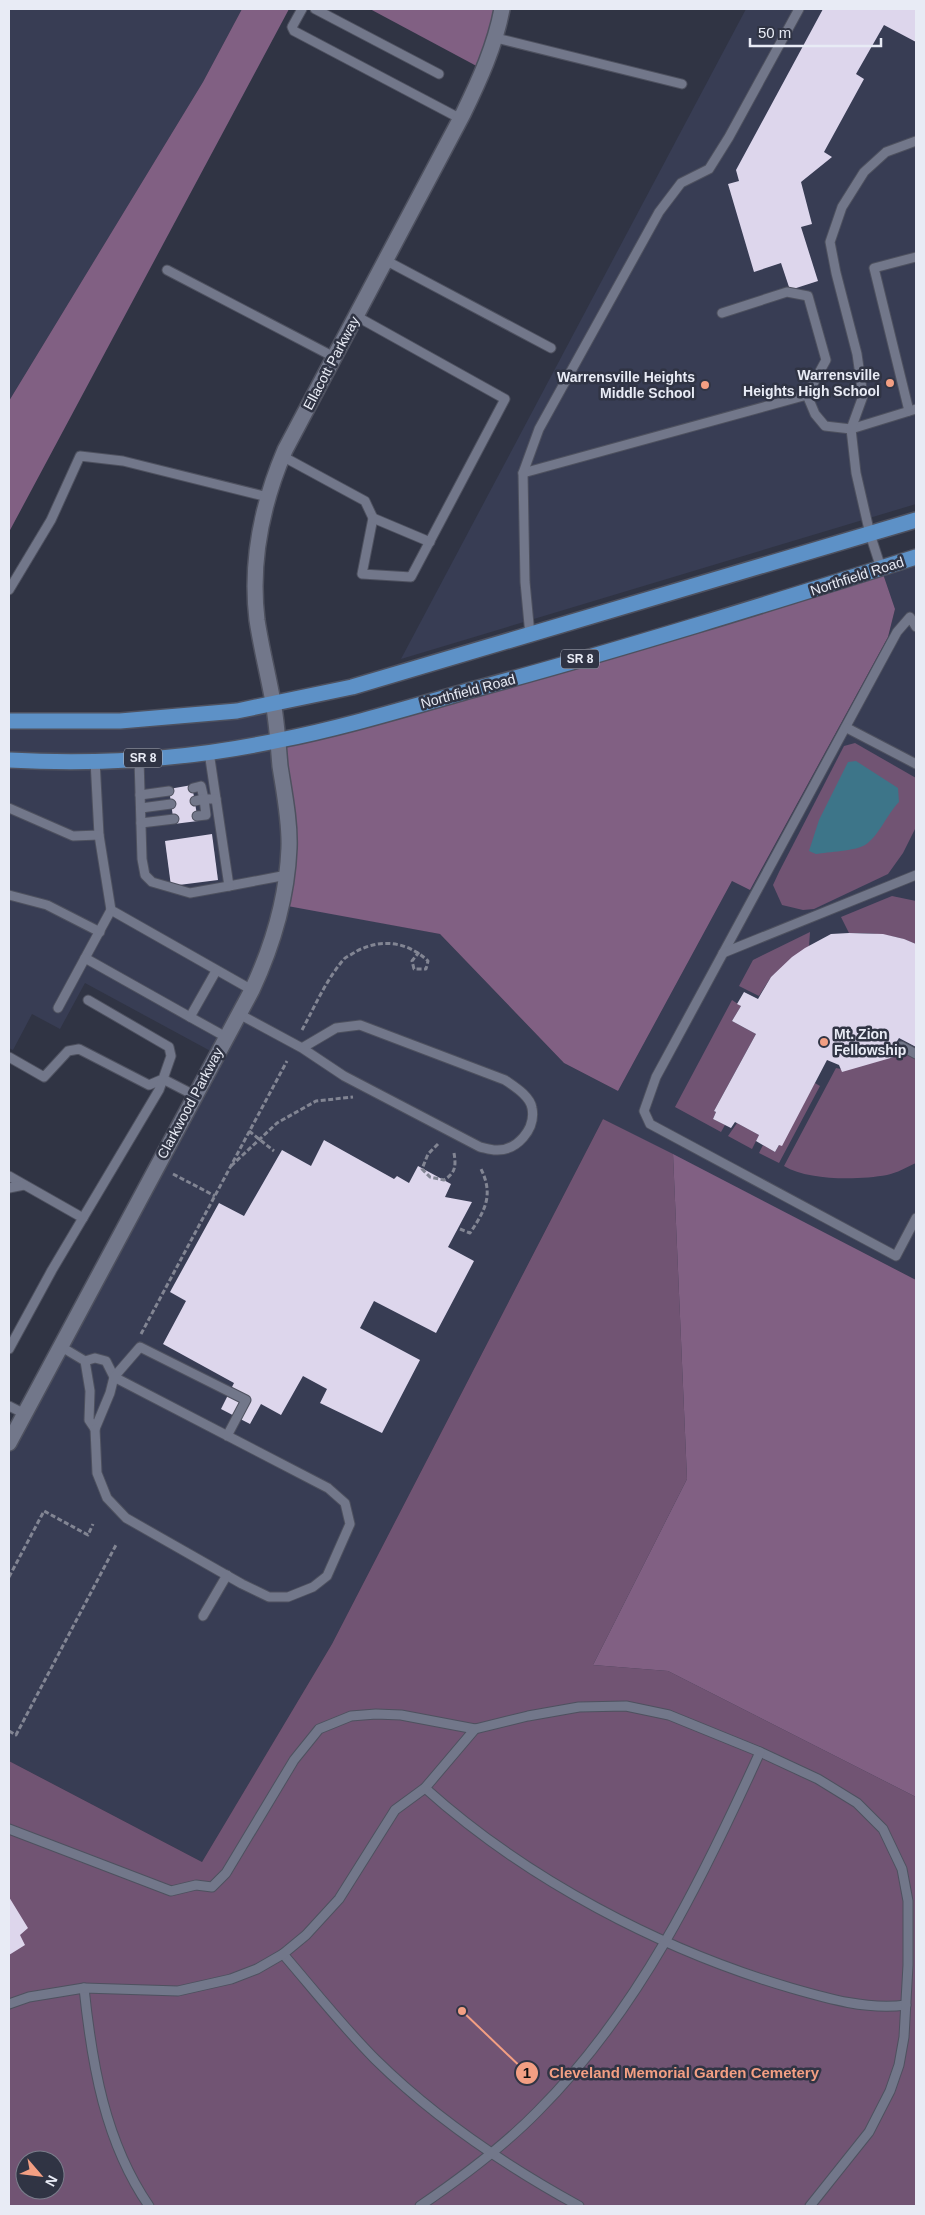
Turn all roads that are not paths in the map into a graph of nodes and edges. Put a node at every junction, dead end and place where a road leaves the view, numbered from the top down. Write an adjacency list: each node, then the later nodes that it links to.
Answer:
1 (302, 9): 8 (lane)
2 (315, 9): 6 (lane)
3 (502, 9): 5 (street, Ellacott Parkway)
4 (799, 9): 21 (lane)
5 (496, 38): 7 (lane); 8 (street, Ellacott Parkway)
6 (439, 74)
7 (682, 84)
8 (461, 119): 11 (street, Ellacott Parkway)
9 (916, 141): 19 (lane)
10 (916, 257): 18 (lane)
11 (385, 260): 14 (street, Ellacott Parkway); 15 (lane)
12 (167, 270): 16 (lane)
13 (722, 313): 17 (lane)
14 (356, 316): 16 (street, Ellacott Parkway); 26 (lane)
15 (551, 348)
16 (334, 357): 20 (street, Ellacott Parkway)
17 (807, 395): 19 (lane); 21 (lane)
18 (912, 410): 19 (lane)
19 (851, 429): 25 (lane)
20 (282, 456): 22 (street, Ellacott Parkway); 23 (lane)
21 (523, 473): 31 (lane)
22 (268, 497): 29 (lane); 32 (street, Ellacott Parkway)
23 (373, 518): 26 (lane); 26 (lane)
24 (916, 520): 25 (main road)
25 (870, 534): 28 (lane); 31 (main road)
26 (430, 542)
27 (916, 556): 28 (main road, Northfield Road / SR 8)
28 (881, 568): 35 (main road, Northfield Road / SR 8)
29 (9, 590)
30 (916, 627): 34 (lane)
31 (530, 635): 32 (main road)
32 (273, 704): 33 (main road); 35 (street, Ellacott Parkway)
33 (9, 721)
34 (847, 728): 40 (lane); 59 (lane)
35 (277, 741): 36 (main road, Northfield Road / SR 8); 53 (street, Clarkwood Parkway)
36 (209, 752): 37 (main road, Northfield Road / SR 8); 44 (lane)
37 (139, 758): 39 (main road, Northfield Road / SR 8); 43 (lane)
38 (9, 760): 39 (main road, Northfield Road / SR 8)
39 (95, 760): 52 (lane)
40 (916, 764)
41 (193, 788): 45 (lane)
42 (169, 791): 43 (lane)
43 (140, 796): 48 (lane)
44 (216, 799): 45 (lane); 55 (lane)
45 (199, 800): 49 (lane)
46 (171, 804): 48 (lane)
47 (9, 808): 52 (lane)
48 (140, 808): 51 (lane)
49 (197, 816)
50 (174, 819): 51 (lane)
51 (141, 824): 55 (lane)
52 (99, 835): 57 (lane)
53 (287, 875): 55 (lane); 62 (street, Clarkwood Parkway)
54 (916, 875): 59 (lane)
55 (229, 886)
56 (9, 894): 58 (lane)
57 (111, 910): 58 (lane); 61 (lane)
58 (100, 932): 60 (lane)
59 (723, 953): 78 (lane)
60 (85, 958): 64 (lane); 66 (lane)
61 (216, 971): 62 (lane); 66 (lane)
62 (252, 990): 65 (street, Clarkwood Parkway)
63 (88, 1000): 72 (lane)
64 (58, 1008)
65 (239, 1014): 67 (street, Clarkwood Parkway); 69 (lane)
66 (190, 1017): 67 (lane)
67 (226, 1037): 73 (street, Clarkwood Parkway)
68 (901, 1046): 70 (lane)
69 (302, 1048): 69 (lane)
70 (916, 1054)
71 (9, 1057): 72 (lane)
72 (163, 1080): 73 (lane); 77 (lane)
73 (194, 1095): 79 (street, Clarkwood Parkway)
74 (9, 1176): 75 (lane)
75 (24, 1185): 76 (lane); 77 (lane)
76 (9, 1188)
77 (83, 1218): 80 (lane)
78 (916, 1218)
79 (60, 1346): 81 (lane); 84 (street, Clarkwood Parkway)
80 (9, 1348)
81 (84, 1361): 82 (lane); 85 (lane)
82 (114, 1377): 85 (lane); 86 (lane); 86 (lane)
83 (9, 1406): 84 (lane)
84 (23, 1413): 87 (street, Clarkwood Parkway)
85 (95, 1429): 88 (lane)
86 (227, 1436): 88 (lane)
87 (9, 1443)
88 (227, 1575): 89 (lane)
89 (203, 1616)
90 (475, 1729): 91 (lane); 92 (lane); 93 (lane)
91 (760, 1752): 94 (lane); 98 (lane)
92 (424, 1788): 94 (lane); 95 (lane)
93 (9, 1829)
94 (667, 1941): 98 (lane); 99 (lane)
95 (283, 1954): 96 (lane); 99 (lane)
96 (84, 1988): 97 (lane); 100 (lane)
97 (9, 2004)
98 (906, 2005): 103 (lane)
99 (491, 2153): 101 (lane); 102 (lane)
100 (149, 2206)
101 (420, 2206)
102 (579, 2206)
103 (810, 2206)

